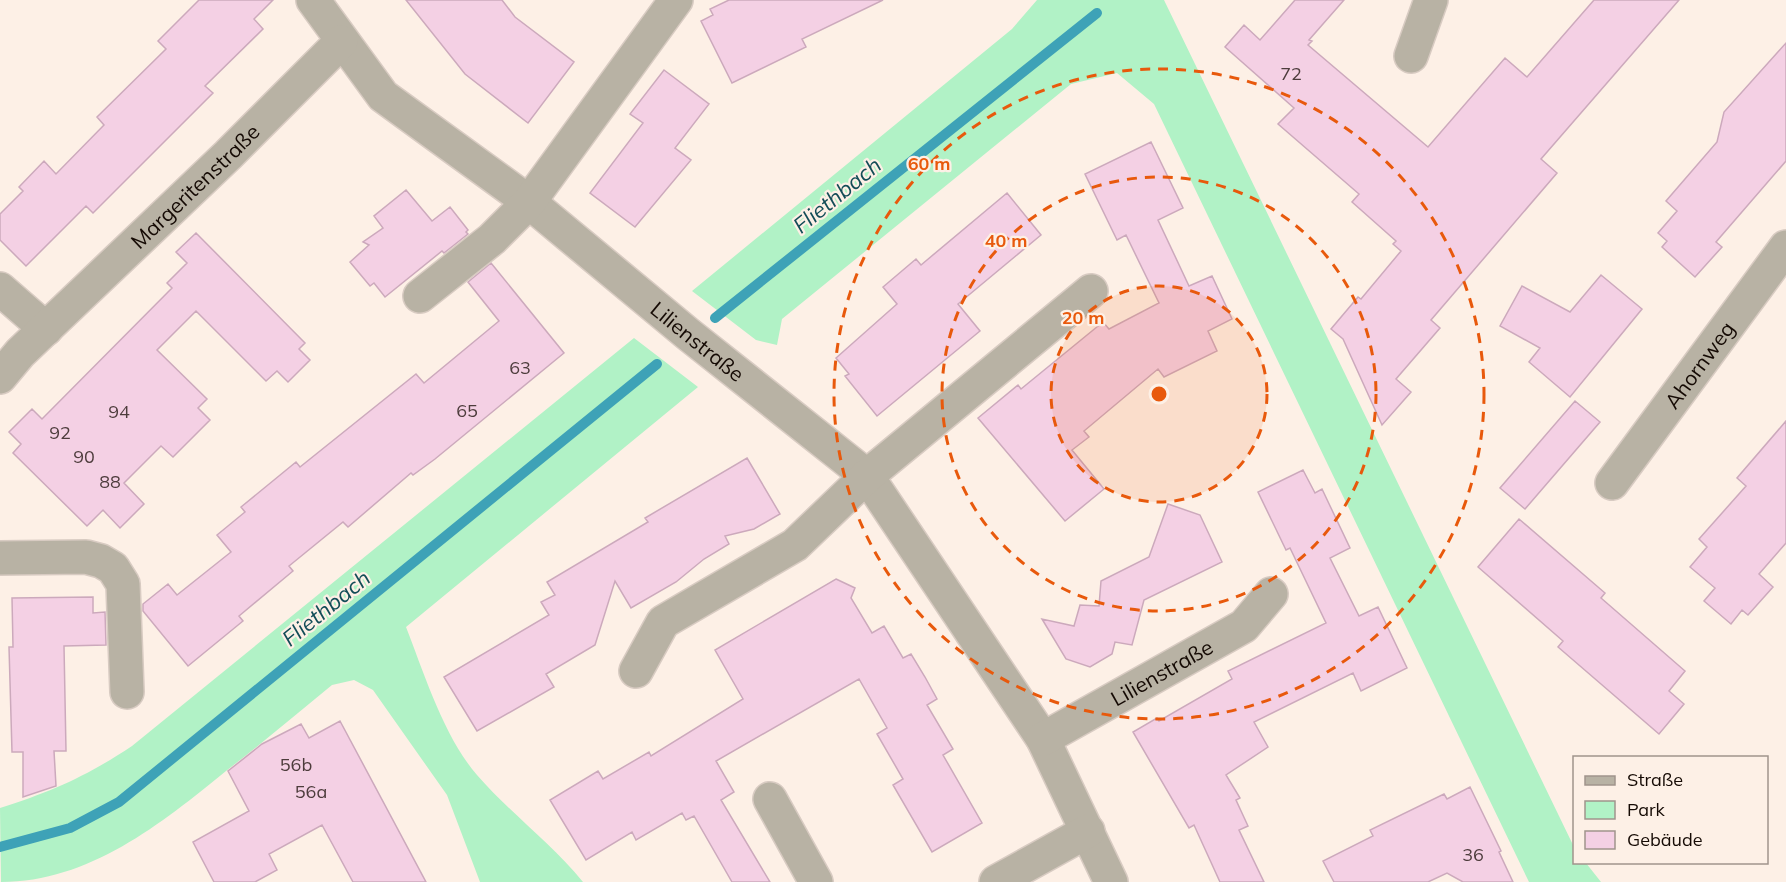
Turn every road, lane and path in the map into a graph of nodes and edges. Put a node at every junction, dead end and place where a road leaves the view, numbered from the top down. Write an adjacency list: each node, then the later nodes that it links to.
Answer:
1 (313, 0): 4 (street, Lilienstraße)
2 (676, 0): 6 (street)
3 (1431, 0): 5 (street)
4 (341, 42): 6 (street, Lilienstraße); 11 (street, Margeritenstraße)
5 (1411, 56)
6 (530, 202): 10 (street); 13 (street, Lilienstraße)
7 (1786, 247): 14 (street, Ahornweg)
8 (0, 289): 11 (street)
9 (1091, 291): 13 (street)
10 (420, 296)
11 (46, 329): 12 (street, Margeritenstraße)
12 (0, 377)
13 (867, 476): 17 (street); 19 (street, Lilienstraße)
14 (1612, 483)
15 (0, 558): 18 (street)
16 (1271, 594): 19 (street, Lilienstraße)
17 (636, 671)
18 (127, 692)
19 (1043, 739): 21 (street, Lilienstraße)
20 (770, 799): 22 (street)
21 (1088, 831): 23 (street); 24 (street, Lilienstraße)
22 (816, 882)
23 (996, 882)
24 (1111, 882)

